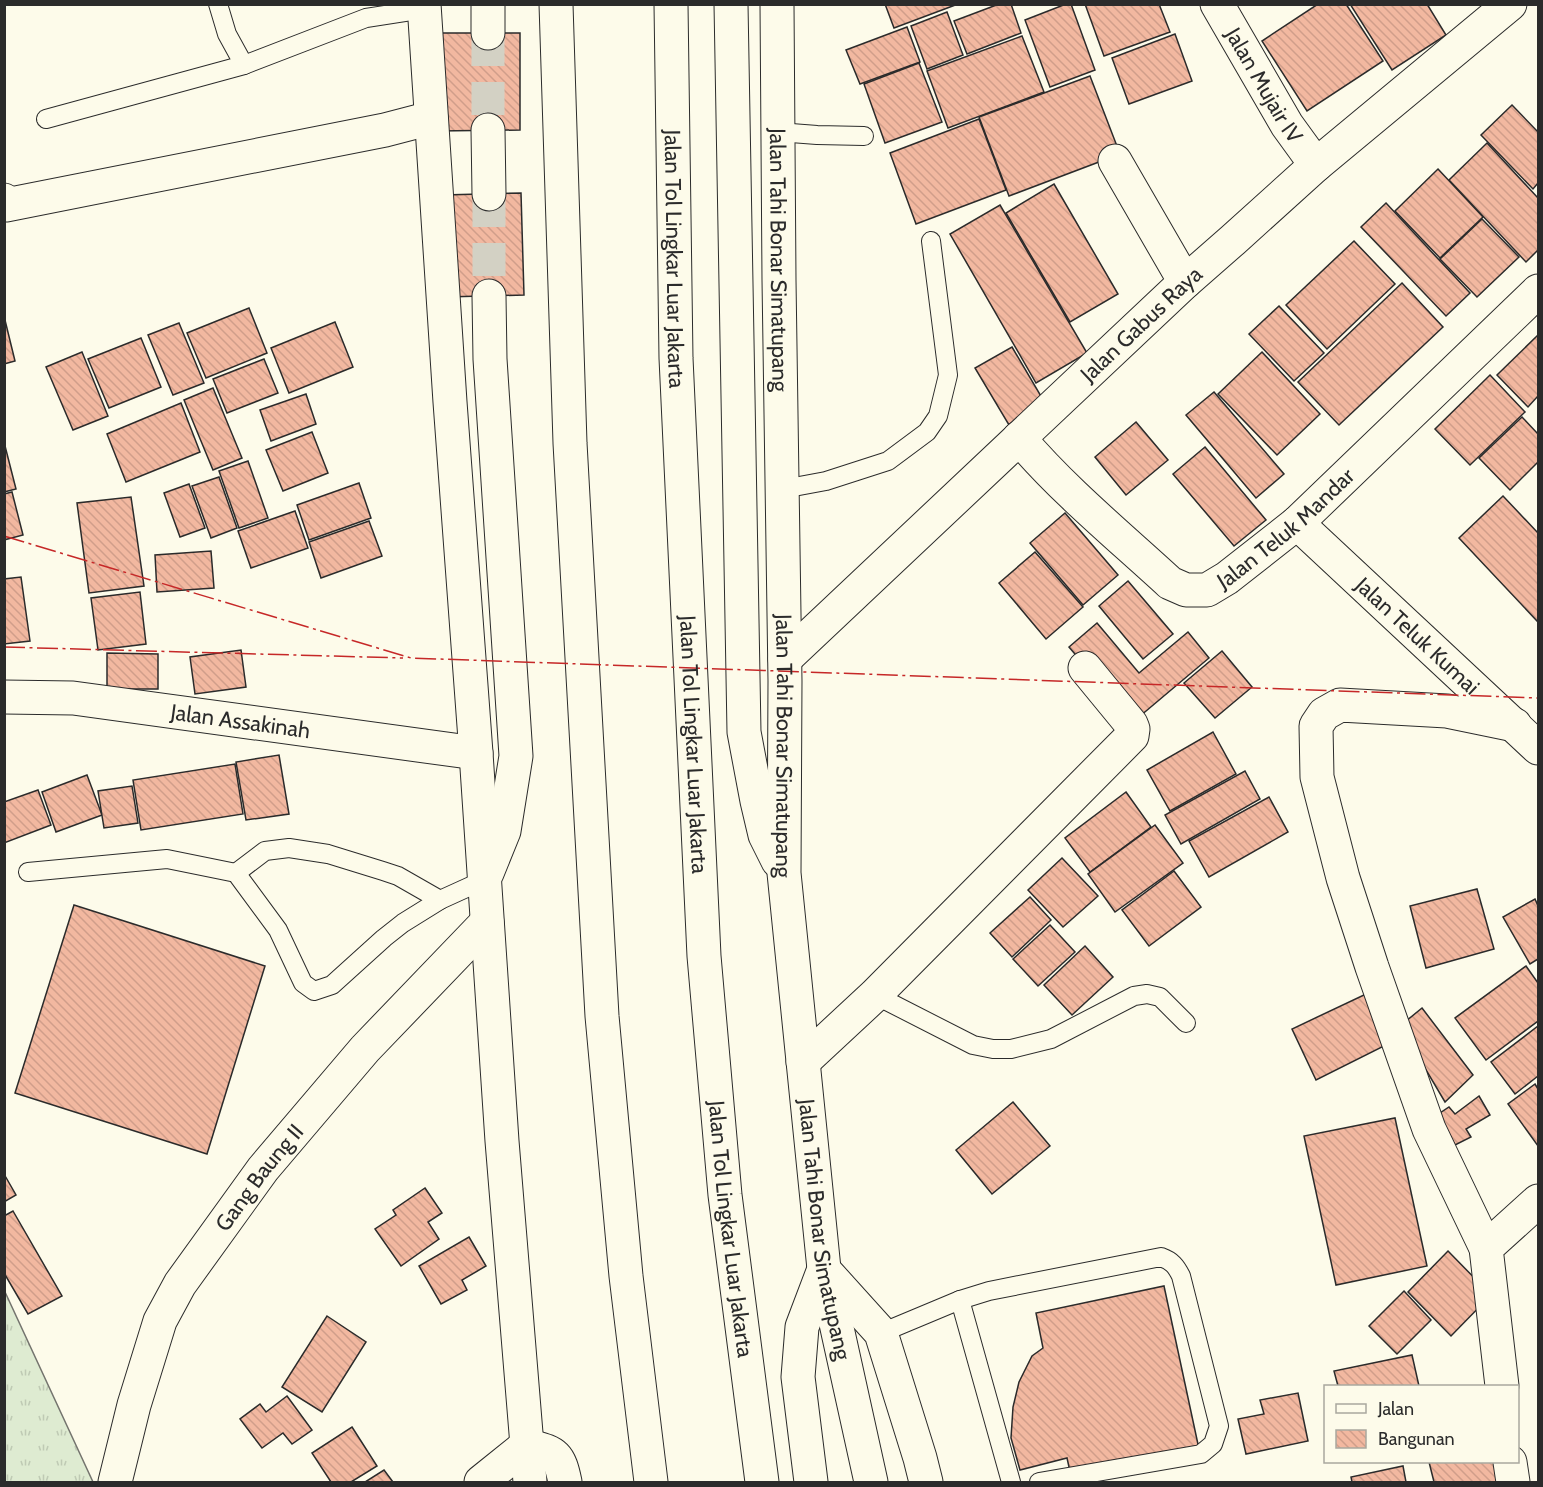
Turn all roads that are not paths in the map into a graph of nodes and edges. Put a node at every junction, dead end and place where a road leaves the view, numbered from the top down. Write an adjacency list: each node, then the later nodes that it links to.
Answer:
1 (218, 4): 9 (lane)
2 (556, 4): 53 (main road)
3 (671, 4): 54 (main road, Jalan Tol Lingkar Luar Jakarta)
4 (731, 4): 34 (main road)
5 (777, 4): 13 (main road, Jalan Tahi Bonar Simatupang)
6 (1217, 4): 16 (main road, Jalan Mujair IV)
7 (1510, 4): 16 (main road, Jalan Gabus Raya)
8 (424, 7): 9 (lane); 10 (main road)
9 (244, 65): 11 (lane)
10 (431, 118): 18 (main road); 31 (main road)
11 (46, 119)
12 (488, 130): 17 (main road)
13 (778, 132): 14 (lane); 24 (main road, Jalan Tahi Bonar Simatupang)
14 (864, 136)
15 (1115, 161): 20 (main road)
16 (1316, 165): 20 (main road, Jalan Gabus Raya)
17 (489, 194)
18 (5, 203)
19 (931, 241): 24 (lane)
20 (1185, 282): 23 (main road, Jalan Gabus Raya)
21 (1539, 291): 25 (main road, Jalan Teluk Mandar)
22 (489, 296): 35 (main road)
23 (1028, 448): 25 (main road, Jalan Teluk Mandar); 26 (main road, Jalan Gabus Raya)
24 (783, 489): 26 (main road, Jalan Tahi Bonar Simatupang)
25 (1297, 523): 29 (main road, Jalan Teluk Kumai)
26 (785, 658): 34 (main road, Jalan Tahi Bonar Simatupang)
27 (1085, 668): 38 (main road)
28 (4, 697): 31 (main road, Jalan Assakinah)
29 (1515, 725): 30 (main road, Jalan Teluk Kumai); 42 (main road)
30 (1539, 747)
31 (476, 753): 35 (main road)
32 (28, 873): 33 (lane)
33 (236, 873): 36 (lane); 36 (lane)
34 (784, 873): 40 (main road, Jalan Tahi Bonar Simatupang)
35 (484, 880): 36 (lane); 37 (main road)
36 (440, 900)
37 (487, 922): 47 (main road); 49 (main road, Gang Baung II)
38 (874, 995): 39 (lane); 40 (main road)
39 (1186, 1023)
40 (803, 1062): 43 (main road, Jalan Tahi Bonar Simatupang)
41 (1539, 1201): 42 (main road)
42 (1486, 1248): 46 (main road)
43 (824, 1269): 45 (main road); 55 (main road); 56 (main road, Jalan Tahi Bonar Simatupang)
44 (960, 1300): 45 (lane); 58 (lane); 59 (lane)
45 (881, 1333): 57 (main road)
46 (1502, 1385)
47 (527, 1445): 50 (main road); 51 (main road); 52 (main road)
48 (1510, 1463): 60 (main road)
49 (115, 1482)
50 (481, 1482)
51 (530, 1482)
52 (565, 1482)
53 (651, 1482)
54 (762, 1482)
55 (811, 1482)
56 (871, 1482)
57 (926, 1482)
58 (1011, 1482)
59 (1039, 1482)
60 (1513, 1482)

